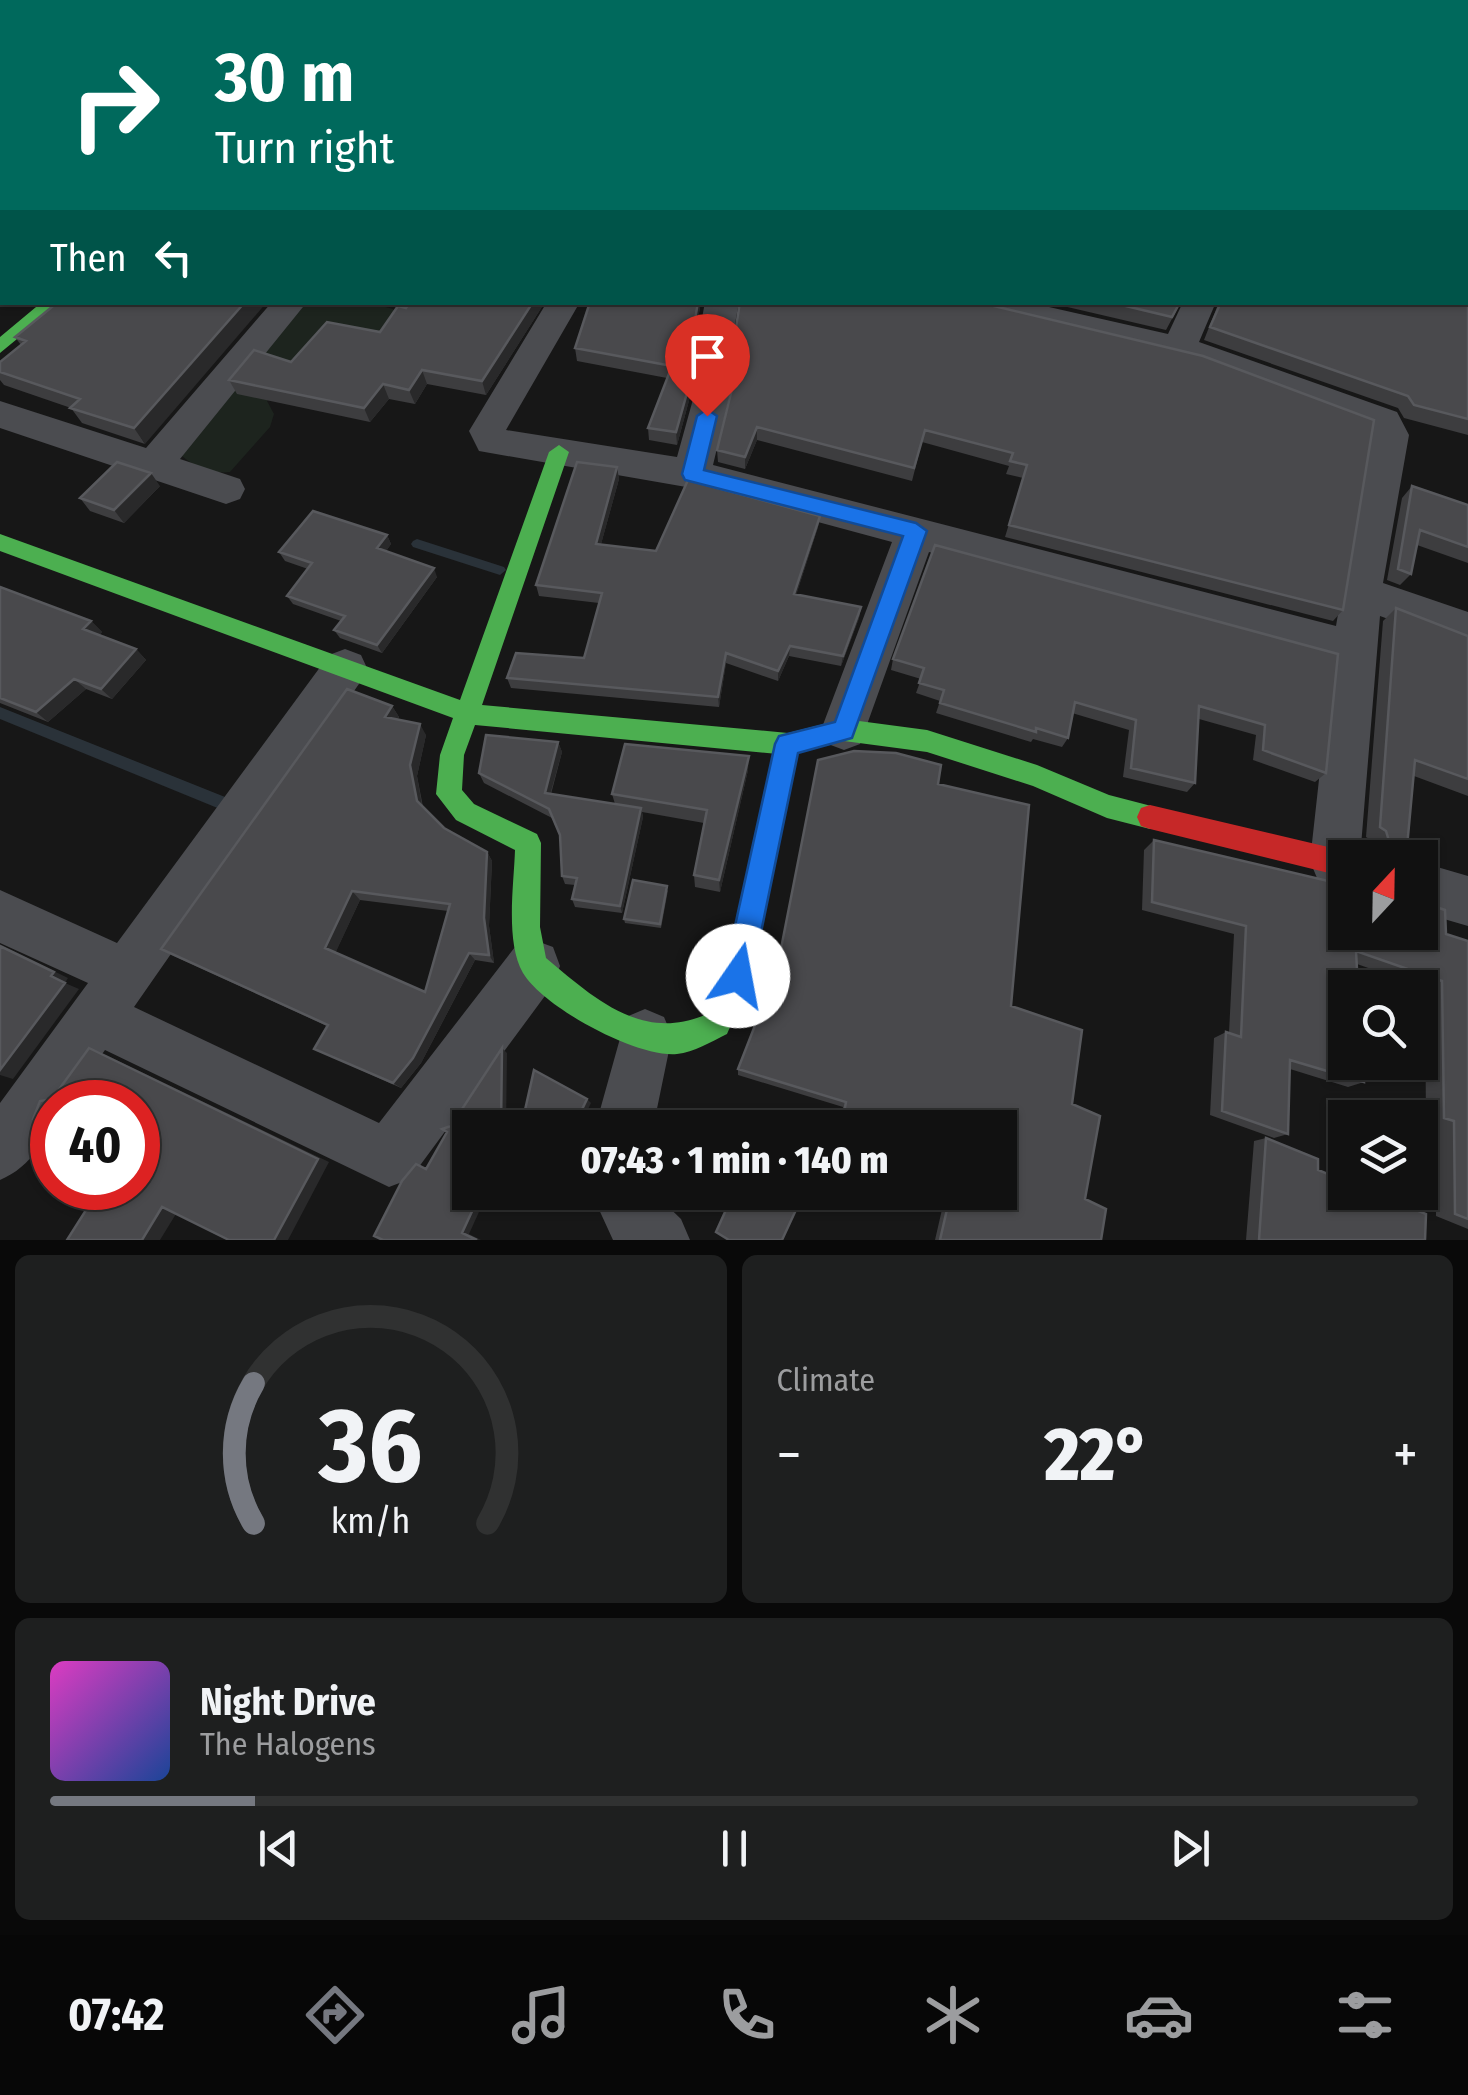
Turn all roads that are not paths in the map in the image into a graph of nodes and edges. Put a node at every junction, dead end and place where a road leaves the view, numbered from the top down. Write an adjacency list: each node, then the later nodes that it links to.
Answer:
1 (50, 305): 7 (street)
2 (288, 305): 11 (street)
3 (562, 305): 10 (street)
4 (721, 305): 12 (street)
5 (991, 305): 8 (street)
6 (1199, 305): 8 (street)
7 (0, 348)
8 (1178, 349): 16 (street)
9 (0, 414): 11 (street)
10 (560, 452): 12 (street); 20 (street)
11 (154, 465): 13 (street)
12 (692, 474): 14 (street)
13 (226, 489)
14 (916, 531): 18 (street); 21 (street)
15 (0, 542): 19 (street)
16 (1361, 592): 17 (street); 18 (street)
17 (1468, 630)
18 (1357, 650): 23 (street)
19 (344, 668): 20 (street); 29 (street)
20 (470, 714): 22 (street); 28 (street)
21 (844, 730): 22 (street); 24 (street)
22 (788, 744): 30 (street)
23 (1342, 840)
24 (1328, 859)
25 (1438, 892): 26 (street)
26 (1468, 901)
27 (0, 916): 29 (street)
28 (534, 966): 29 (street); 30 (street)
29 (111, 996): 32 (street)
30 (645, 1036): 31 (street)
31 (628, 1110)
32 (0, 1150)
33 (630, 1210): 34 (street)
34 (660, 1240)

